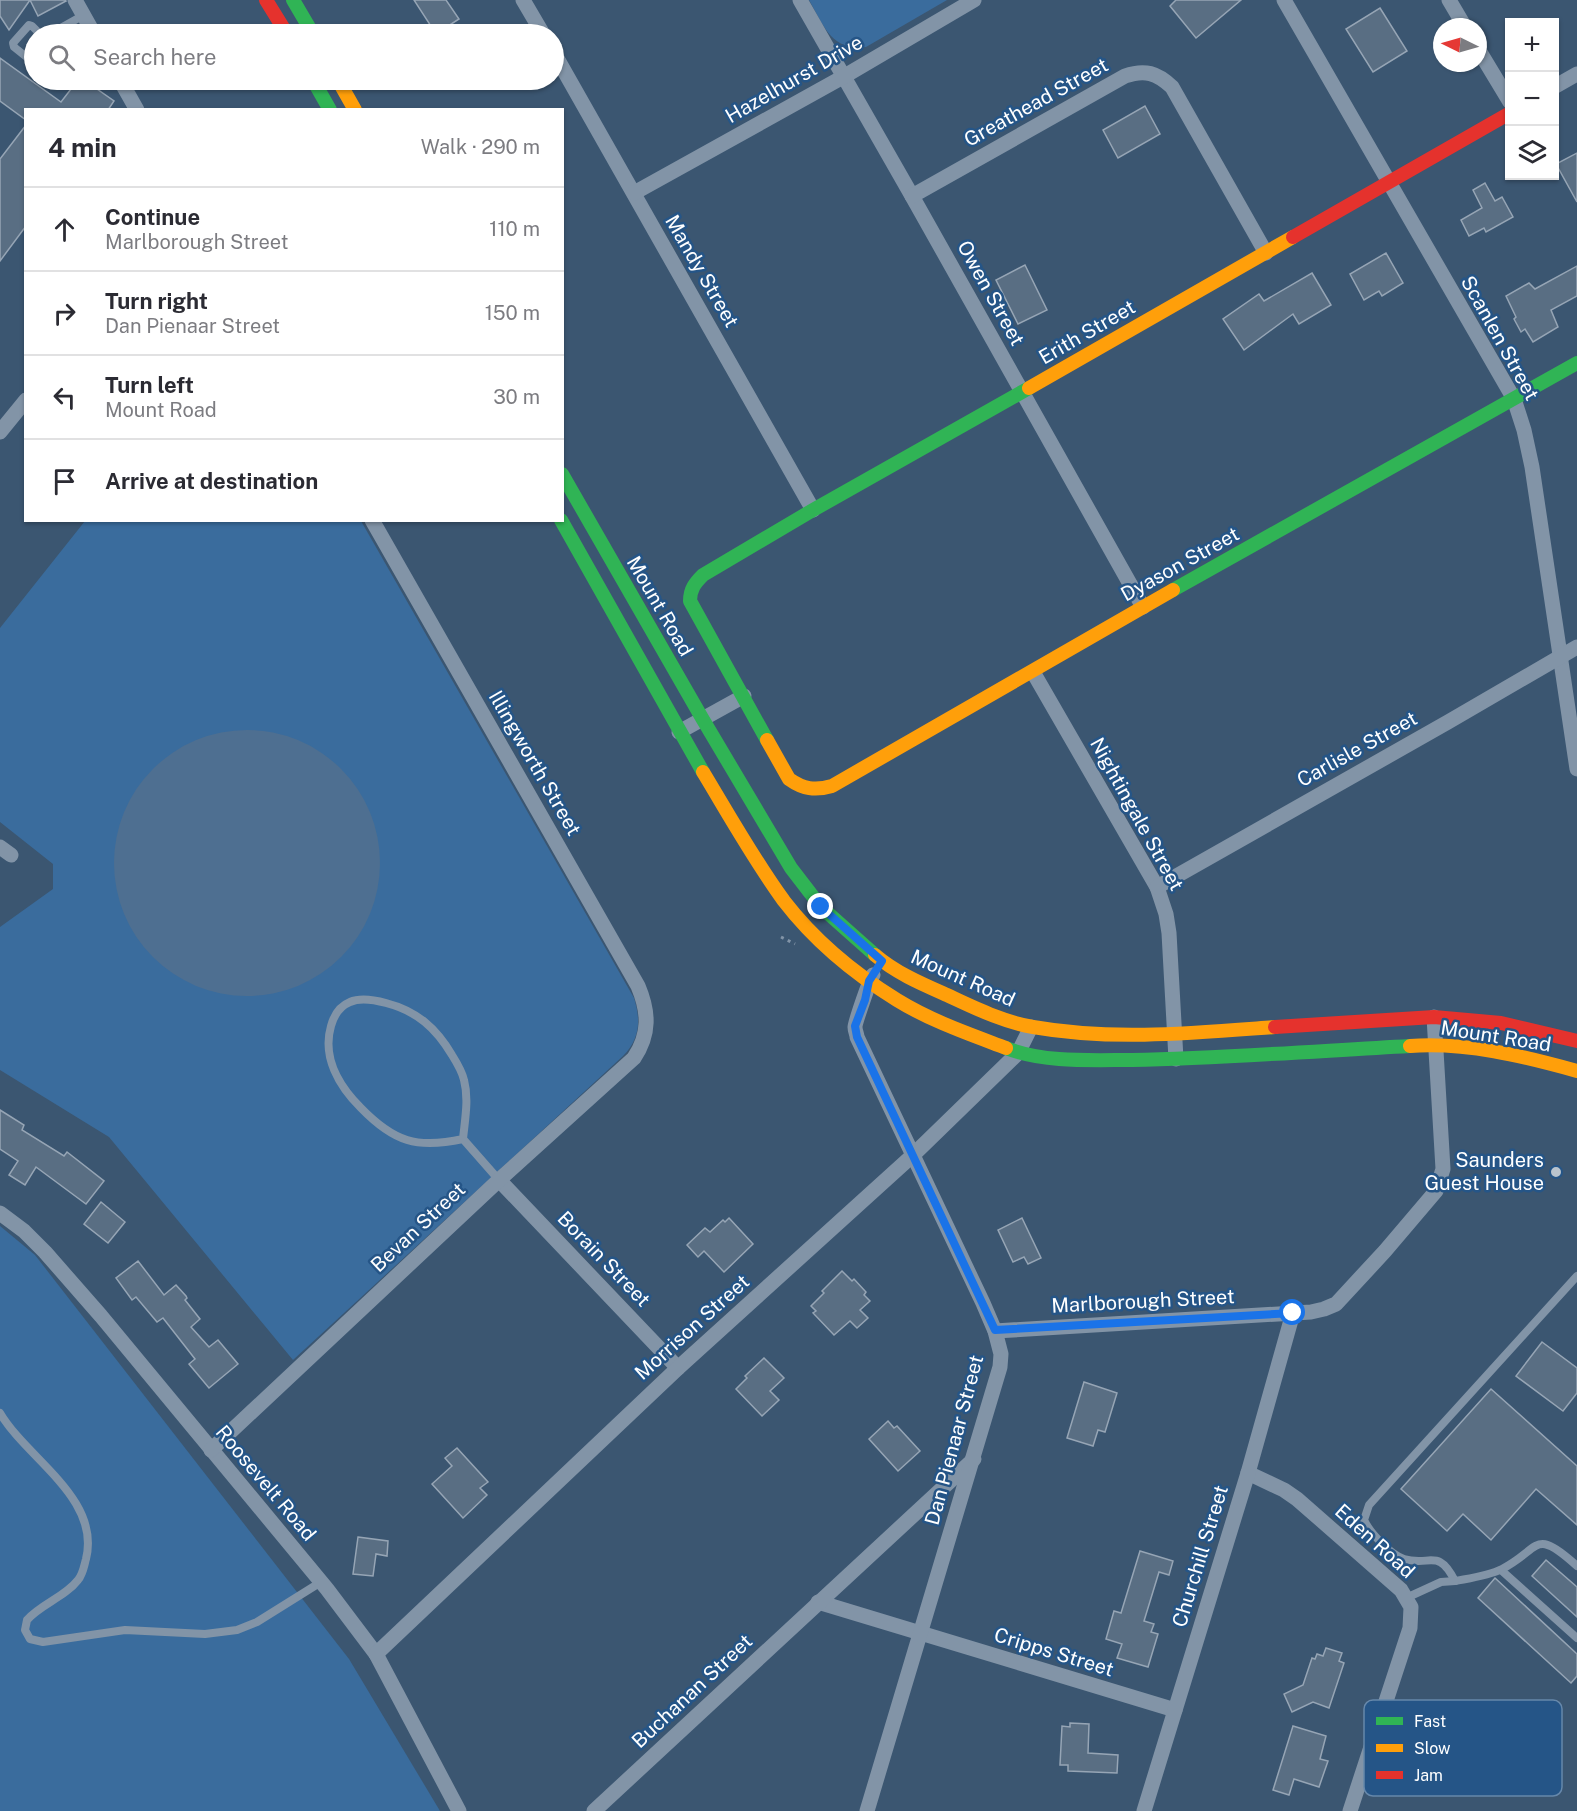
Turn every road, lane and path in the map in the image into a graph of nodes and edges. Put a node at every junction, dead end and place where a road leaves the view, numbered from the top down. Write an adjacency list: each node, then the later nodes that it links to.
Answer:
1 (75, 0): 10 (street)
2 (284, 0): 9 (main road)
3 (293, 0): 15 (main road)
4 (523, 0): 16 (street)
5 (800, 0): 22 (street, Owen Street)
6 (974, 0): 22 (street, Hazelhurst Drive)
7 (1284, 0): 32 (street, Scanlen Street)
8 (1449, 0): 11 (street)
9 (269, 4): 14 (main road)
10 (84, 15): 12 (lane); 13 (street)
11 (1460, 18)
12 (68, 24)
13 (89, 24)
14 (281, 24)
15 (307, 24)
16 (537, 24)
17 (24, 30): 18 (lane)
18 (24, 55)
19 (1487, 64): 27 (street)
20 (564, 71): 33 (street, Mandy Street)
21 (1577, 74): 23 (street)
22 (843, 77): 33 (street, Hazelhurst Drive); 34 (street, Owen Street)
23 (1559, 84)
24 (125, 90): 28 (street)
25 (319, 90): 29 (main road)
26 (344, 90): 30 (main road)
27 (1505, 95)
28 (135, 108)
29 (329, 108)
30 (354, 108)
31 (1505, 115): 32 (main road, Erith Street)
32 (1389, 182): 35 (main road, Erith Street); 38 (street, Scanlen Street)
33 (634, 194): 42 (street, Mandy Street)
34 (912, 196): 35 (street, Greathead Street); 37 (street, Owen Street)
35 (1266, 254): 37 (main road, Erith Street)
36 (1577, 363): 38 (main road, Dyason Street)
37 (1023, 392): 42 (main road, Erith Street); 45 (street, Owen Street)
38 (1514, 399): 45 (main road, Dyason Street); 47 (street, Scanlen Street)
39 (24, 402): 40 (street)
40 (0, 432)
41 (564, 477): 50 (main road, Mount Road)
42 (813, 510): 49 (main road, Erith Street)
43 (373, 522): 58 (street, Illingworth Street)
44 (562, 522): 51 (main road, Mount Road)
45 (1143, 608): 48 (main road, Dyason Street)
46 (1577, 647): 47 (street, Carlisle Street)
47 (1561, 655): 52 (street, Scanlen Street); 53 (street, Carlisle Street)
48 (1033, 672): 49 (main road, Dyason Street); 53 (street, Nightingale Street)
49 (744, 696): 50 (street)
50 (702, 718): 51 (street); 54 (main road, Mount Road)
51 (679, 732): 55 (main road, Mount Road)
52 (1577, 769)
53 (1157, 887): 59 (street, Nightingale Street)
54 (882, 961): 55 (street, Dan Pienaar Street); 57 (main road, Mount Road)
55 (869, 981): 62 (main road, Mount Road); 66 (street, Dan Pienaar Street)
56 (1434, 1017): 59 (main road, Mount Road); 60 (main road, Mount Road); 61 (street, Marlborough Street)
57 (1031, 1027): 59 (main road, Mount Road); 62 (street, Morrison Street)
58 (646, 1031): 67 (street, Bevan Street)
59 (1176, 1034): 63 (street, Nightingale Street)
60 (1577, 1041)
61 (1436, 1044): 63 (main road, Mount Road); 64 (main road, Mount Road); 70 (street, Marlborough Street)
62 (1018, 1053): 63 (main road, Mount Road); 66 (street, Morrison Street)
63 (1176, 1059)
64 (1576, 1067)
65 (463, 1139): 65 (lane); 67 (lane)
66 (912, 1156): 71 (street, Dan Pienaar Street); 72 (street, Morrison Street)
67 (499, 1180): 72 (street, Borain Street); 74 (street, Bevan Street)
68 (0, 1213): 74 (street, Roosevelt Road)
69 (1577, 1276): 79 (lane)
70 (1293, 1313): 71 (street, Marlborough Street); 76 (street, Churchill Street)
71 (995, 1330): 75 (street, Dan Pienaar Street)
72 (678, 1368): 85 (street, Morrison Street)
73 (0, 1413): 80 (lane)
74 (211, 1450): 80 (street, Roosevelt Road)
75 (974, 1459): 82 (street, Buchanan Street); 83 (street, Dan Pienaar Street)
76 (1248, 1473): 81 (street, Eden Road); 87 (street, Churchill Street)
77 (1577, 1566): 78 (lane)
78 (1501, 1570): 79 (lane); 84 (lane)
79 (1455, 1581): 81 (lane)
80 (321, 1582): 85 (street, Roosevelt Road)
81 (1406, 1598): 86 (street, Eden Road)
82 (819, 1602): 83 (street); 90 (street, Buchanan Street)
83 (921, 1634): 87 (street, Cripps Street); 91 (street, Dan Pienaar Street)
84 (1577, 1638)
85 (376, 1654): 89 (street, Roosevelt Road)
86 (1386, 1700)
87 (1175, 1710): 92 (street, Churchill Street)
88 (1364, 1768): 93 (street, Eden Road)
89 (459, 1811)
90 (594, 1811)
91 (867, 1811)
92 (1144, 1811)
93 (1350, 1811)

